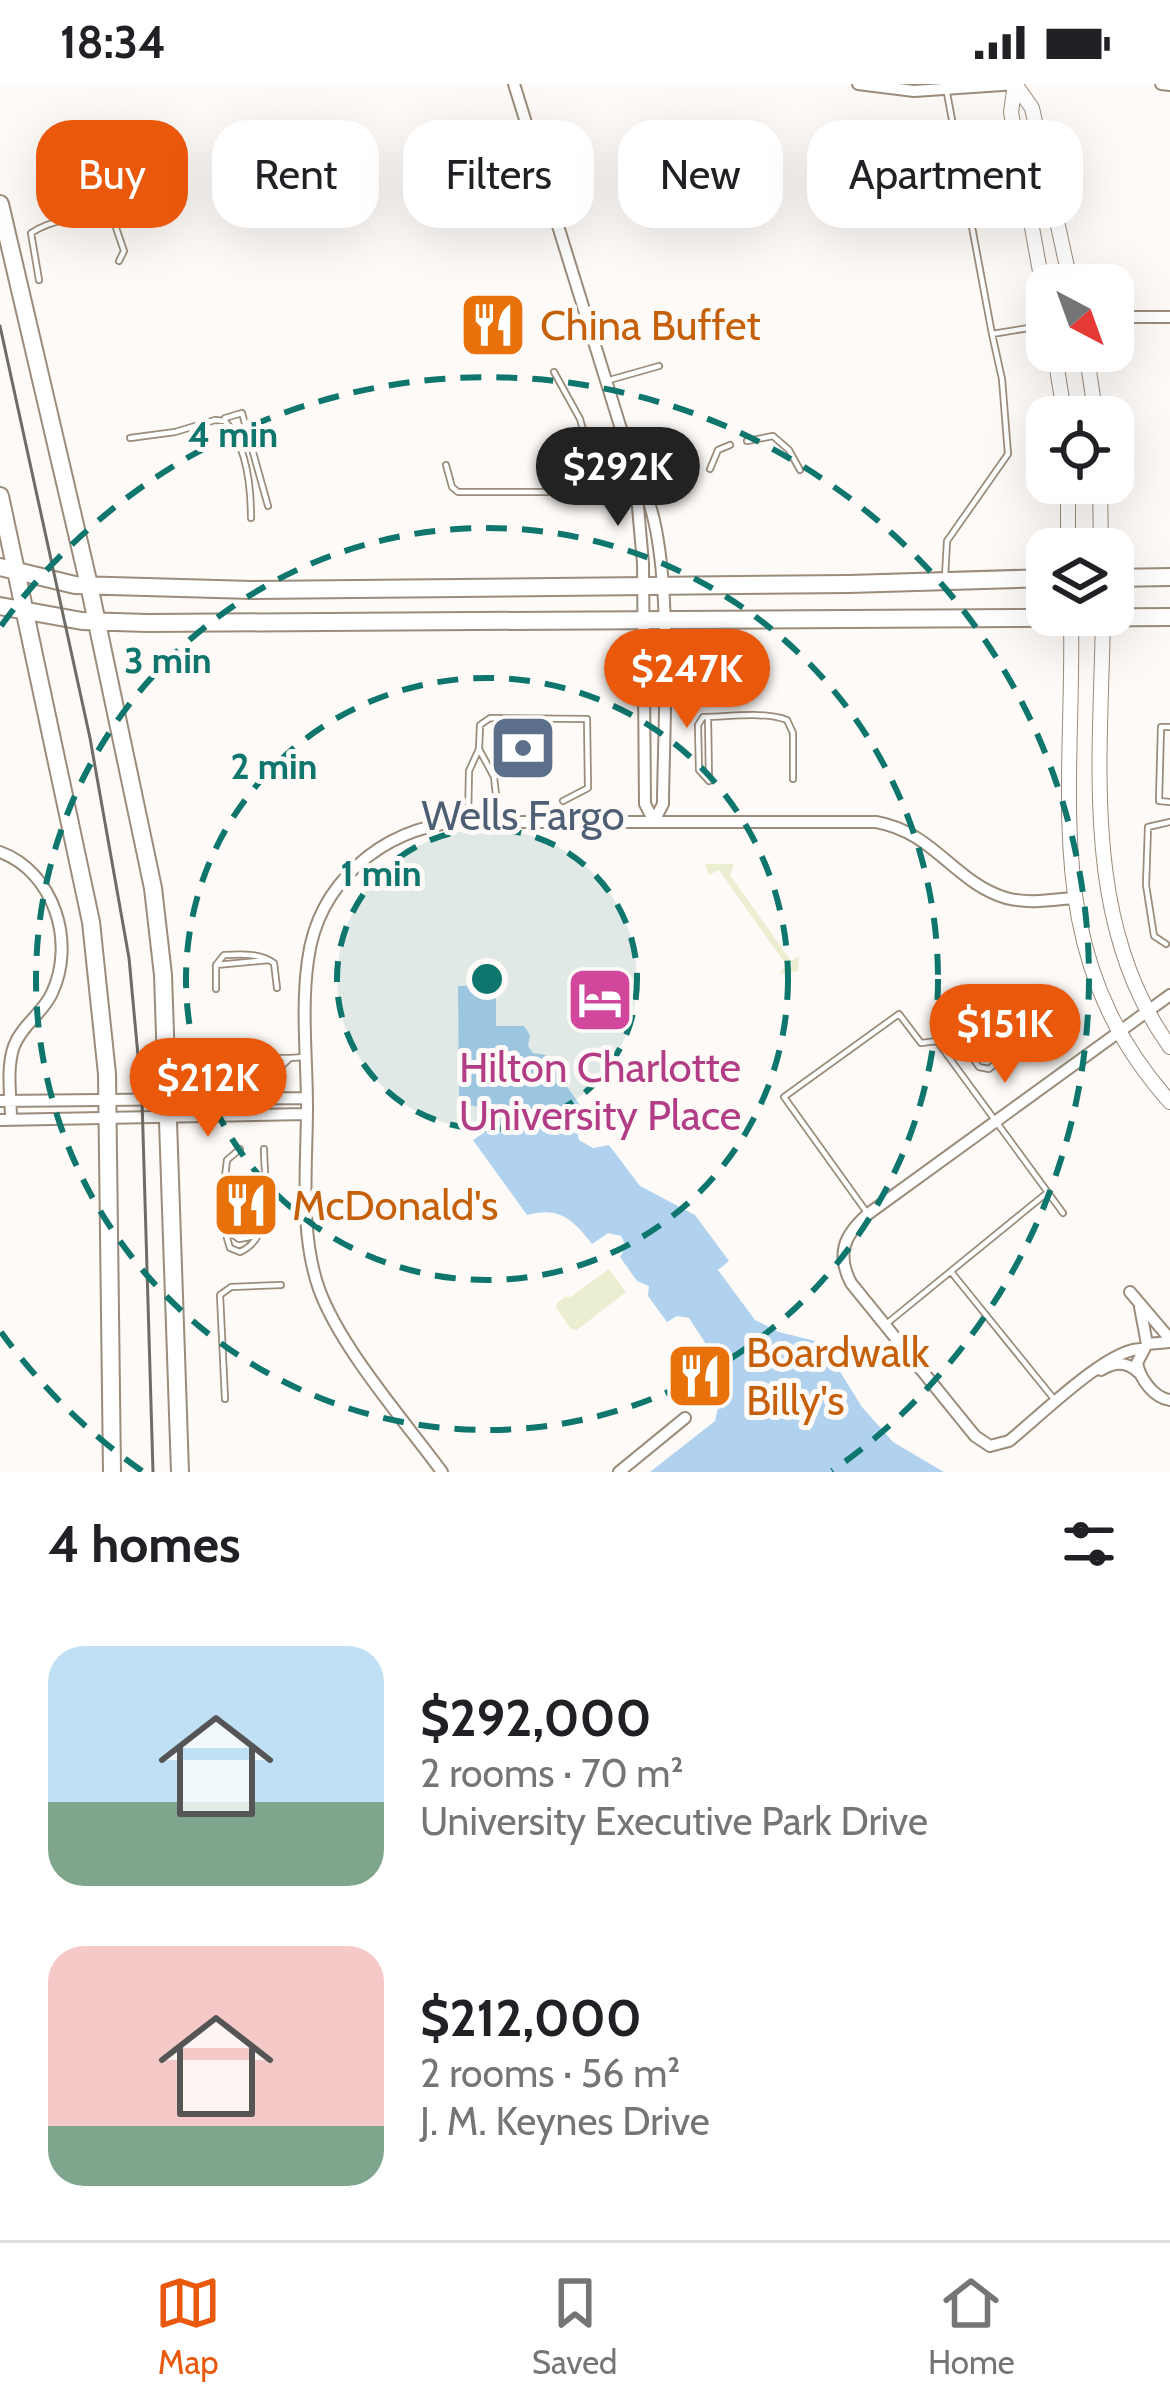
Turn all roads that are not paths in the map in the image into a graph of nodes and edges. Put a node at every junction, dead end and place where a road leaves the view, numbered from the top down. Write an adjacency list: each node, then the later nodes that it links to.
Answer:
1 (514, 84): 18 (street)
2 (858, 84): 6 (street)
3 (1016, 84): 6 (street); 9 (street); 10 (street)
4 (1161, 84): 5 (street)
5 (1170, 85)
6 (945, 87): 15 (lane)
7 (0, 204): 35 (main road)
8 (119, 261): 11 (lane)
9 (1039, 264)
10 (1066, 264)
11 (39, 280)
12 (1134, 317): 13 (street)
13 (1170, 317)
14 (1026, 328): 15 (lane)
15 (992, 334): 32 (lane)
16 (659, 366): 18 (lane)
17 (554, 372): 23 (lane)
18 (606, 381): 26 (street)
19 (220, 420): 20 (lane); 28 (lane); 29 (lane)
20 (130, 438)
21 (747, 442): 25 (lane)
22 (730, 445): 24 (lane)
23 (446, 466)
24 (710, 469)
25 (800, 470)
26 (635, 474): 36 (street); 36 (street)
27 (0, 496): 30 (main road)
28 (268, 506)
29 (251, 518)
30 (9, 568): 35 (main road); 38 (main road)
31 (1170, 577): 34 (main road)
32 (945, 578): 33 (main road); 36 (main road)
33 (1026, 578)
34 (1134, 578)
35 (88, 585): 36 (main road); 42 (main road)
36 (653, 586): 43 (street); 44 (street)
37 (0, 606): 38 (main road)
38 (24, 609): 42 (main road); 76 (main road)
39 (1134, 617): 40 (main road)
40 (1170, 617)
41 (1026, 618): 44 (main road)
42 (96, 622): 43 (main road); 75 (main road)
43 (644, 622): 44 (main road); 53 (street)
44 (663, 622): 53 (street)
45 (1071, 636): 58 (street)
46 (1102, 636): 63 (street)
47 (1170, 727): 52 (lane)
48 (479, 748): 51 (lane); 55 (lane); 56 (lane)
49 (793, 779): 50 (lane)
50 (709, 781)
51 (563, 801)
52 (1170, 802)
53 (654, 821): 56 (street); 58 (street)
54 (1170, 821): 59 (lane)
55 (468, 822): 56 (street); 67 (street)
56 (499, 822)
57 (0, 852): 73 (street)
58 (1073, 898): 64 (street)
59 (1166, 944)
60 (277, 988): 61 (lane)
61 (215, 989)
62 (1170, 995): 63 (street)
63 (1147, 1012): 64 (street); 65 (street)
64 (1119, 1032): 74 (street); 79 (street)
65 (1170, 1047)
66 (1028, 1048): 68 (lane)
67 (307, 1057): 70 (lane); 72 (street)
68 (1017, 1057)
69 (217, 1058): 70 (lane)
70 (290, 1058): 71 (lane)
71 (218, 1067)
72 (307, 1098): 75 (street); 77 (street)
73 (5, 1101): 76 (street); 78 (street)
74 (1170, 1102)
75 (167, 1108): 76 (street); 76 (street); 77 (street); 102 (main road)
76 (108, 1109): 78 (street); 101 (main road)
77 (307, 1114): 103 (street)
78 (6, 1120)
79 (997, 1121): 82 (lane); 84 (street); 84 (lane)
80 (240, 1149): 85 (lane)
81 (264, 1149): 86 (lane)
82 (1048, 1192): 83 (lane); 87 (lane)
83 (1063, 1213)
84 (868, 1214): 91 (street)
85 (226, 1227): 86 (lane); 86 (lane)
86 (260, 1232)
87 (952, 1273): 91 (lane); 98 (lane)
88 (281, 1286): 97 (lane)
89 (1130, 1292): 90 (street)
90 (1139, 1304): 92 (street); 93 (street)
91 (885, 1325): 98 (street)
92 (1170, 1340): 93 (street)
93 (1144, 1346): 94 (street); 95 (street)
94 (1093, 1373): 95 (street); 98 (street)
95 (1141, 1376): 96 (street)
96 (1164, 1398): 99 (street)
97 (225, 1399)
98 (1057, 1402)
99 (1170, 1414)
100 (685, 1418): 104 (street)
101 (112, 1472)
102 (180, 1472)
103 (442, 1472)
104 (620, 1472)

